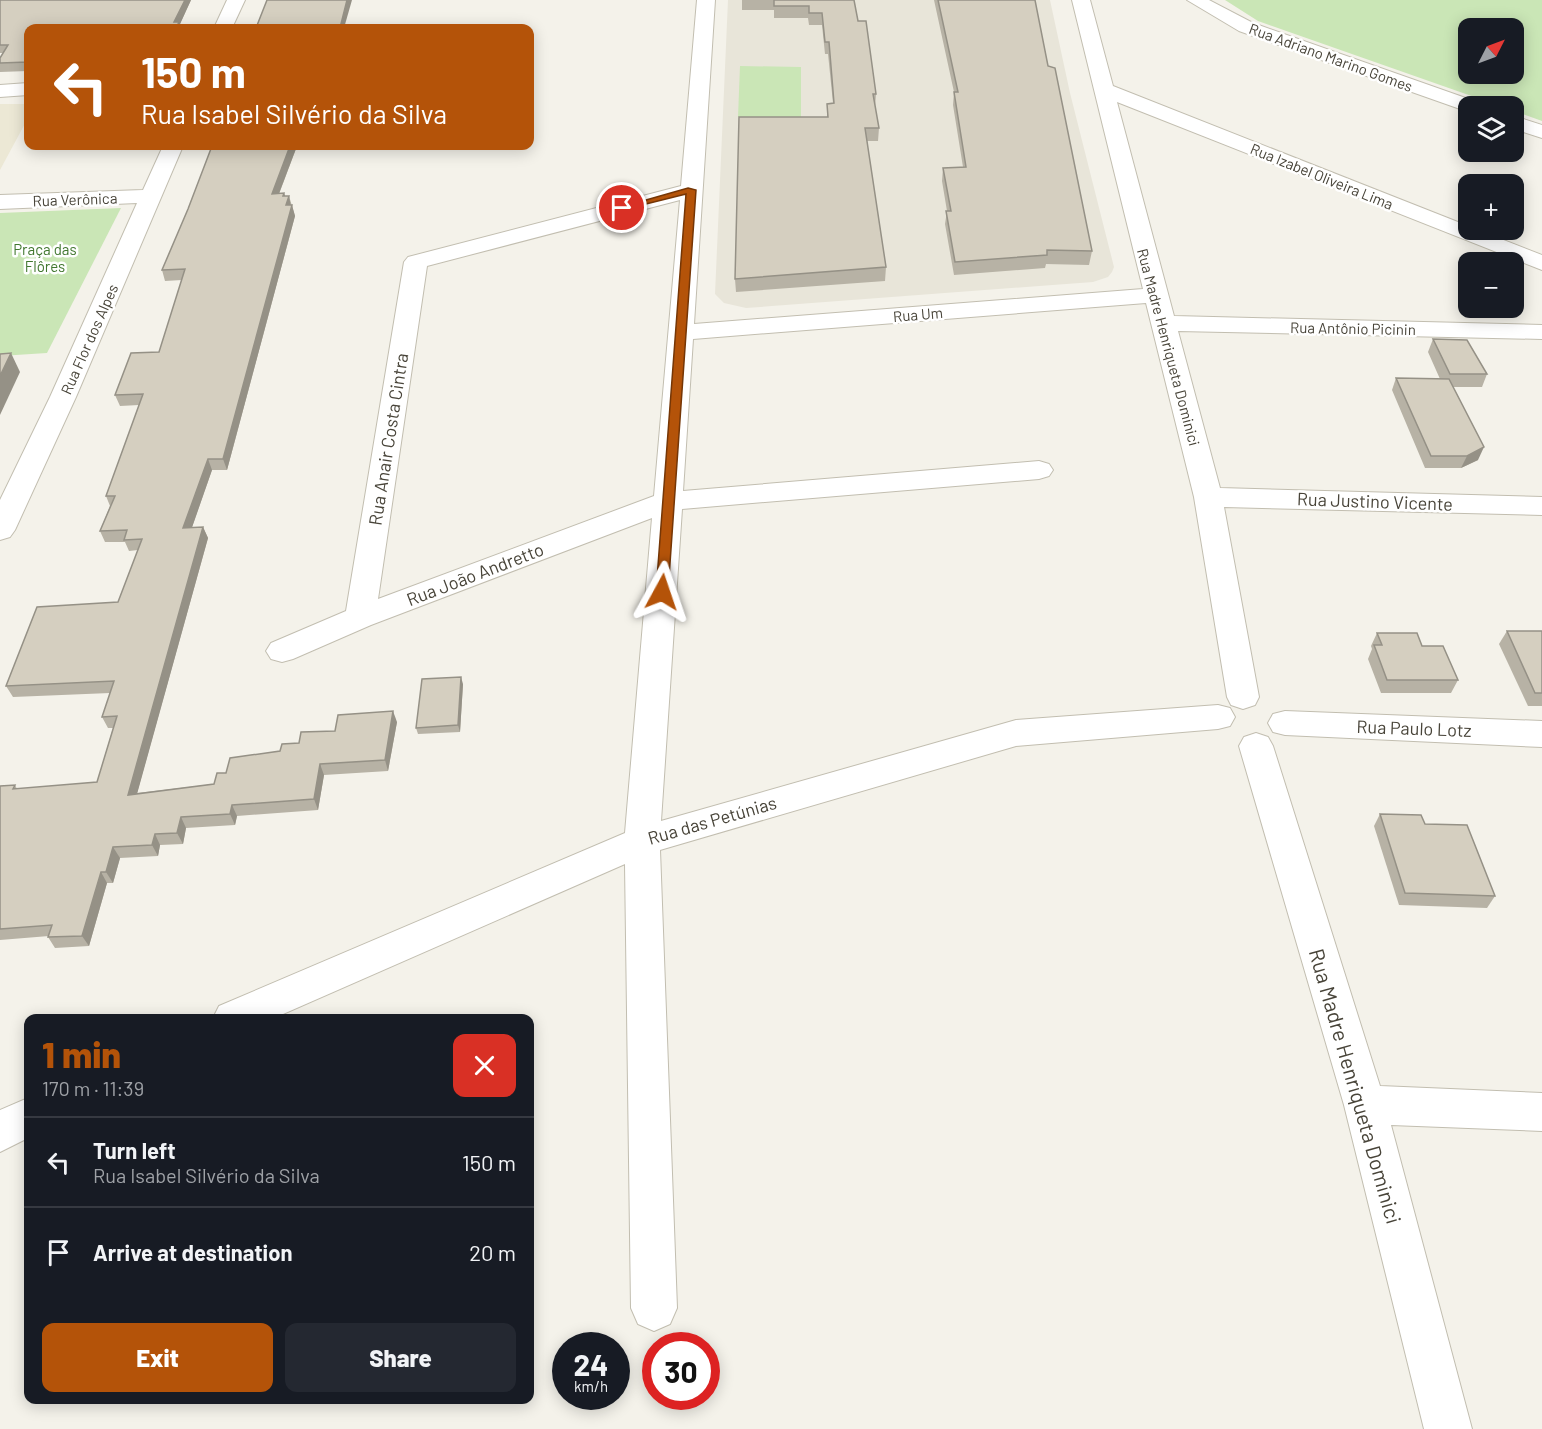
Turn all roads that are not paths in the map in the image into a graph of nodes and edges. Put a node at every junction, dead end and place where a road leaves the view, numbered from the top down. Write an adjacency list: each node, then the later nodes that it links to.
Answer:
1 (236, 0): 5 (street)
2 (706, 0): 13 (street)
3 (1080, 0): 7 (street, Rua Madre Henriqueta Dominici)
4 (1196, 0): 9 (street, Rua Adriano Marino Gomes)
5 (225, 24)
6 (24, 89): 8 (street)
7 (1103, 89): 16 (street, Rua Izabel Oliveira Lima); 17 (street, Rua Madre Henriqueta Dominici)
8 (0, 90)
9 (1458, 102)
10 (1524, 126): 11 (street)
11 (1542, 132)
12 (171, 150): 14 (street, Rua Flor dos Alpes)
13 (691, 190): 19 (street); 26 (street, Rua Anair Costa Cintra)
14 (151, 196): 15 (street, Rua Verônica); 25 (street, Rua Flor dos Alpes)
15 (0, 202)
16 (1542, 263)
17 (1156, 295): 18 (street, Rua Madre Henriqueta Dominici); 19 (street, Rua Um)
18 (1163, 324): 20 (street, Rua Antônio Picinin); 22 (street, Rua Madre Henriqueta Dominici)
19 (681, 332): 23 (street)
20 (1542, 332)
21 (1039, 470): 23 (street, Rua João Andretto)
22 (1208, 497): 24 (street, Rua Justino Vicente); 28 (street, Rua Madre Henriqueta Dominici)
23 (669, 501): 26 (street, Rua João Andretto); 31 (street)
24 (1542, 506)
25 (0, 530)
26 (360, 617): 27 (street, Rua João Andretto)
27 (282, 651)
28 (1231, 707): 30 (street); 30 (street, Rua Paulo Lotz); 31 (street, Rua das Petúnias)
29 (1542, 734): 30 (street, Rua Paulo Lotz)
30 (1271, 735): 33 (street, Rua Madre Henriqueta Dominici)
31 (642, 840): 32 (street, Rua das Petúnias); 37 (street)
32 (242, 1014)
33 (1365, 1106): 34 (street); 38 (street, Rua Madre Henriqueta Dominici)
34 (1542, 1112)
35 (24, 1119): 36 (street)
36 (0, 1132)
37 (654, 1308)
38 (1448, 1429)

